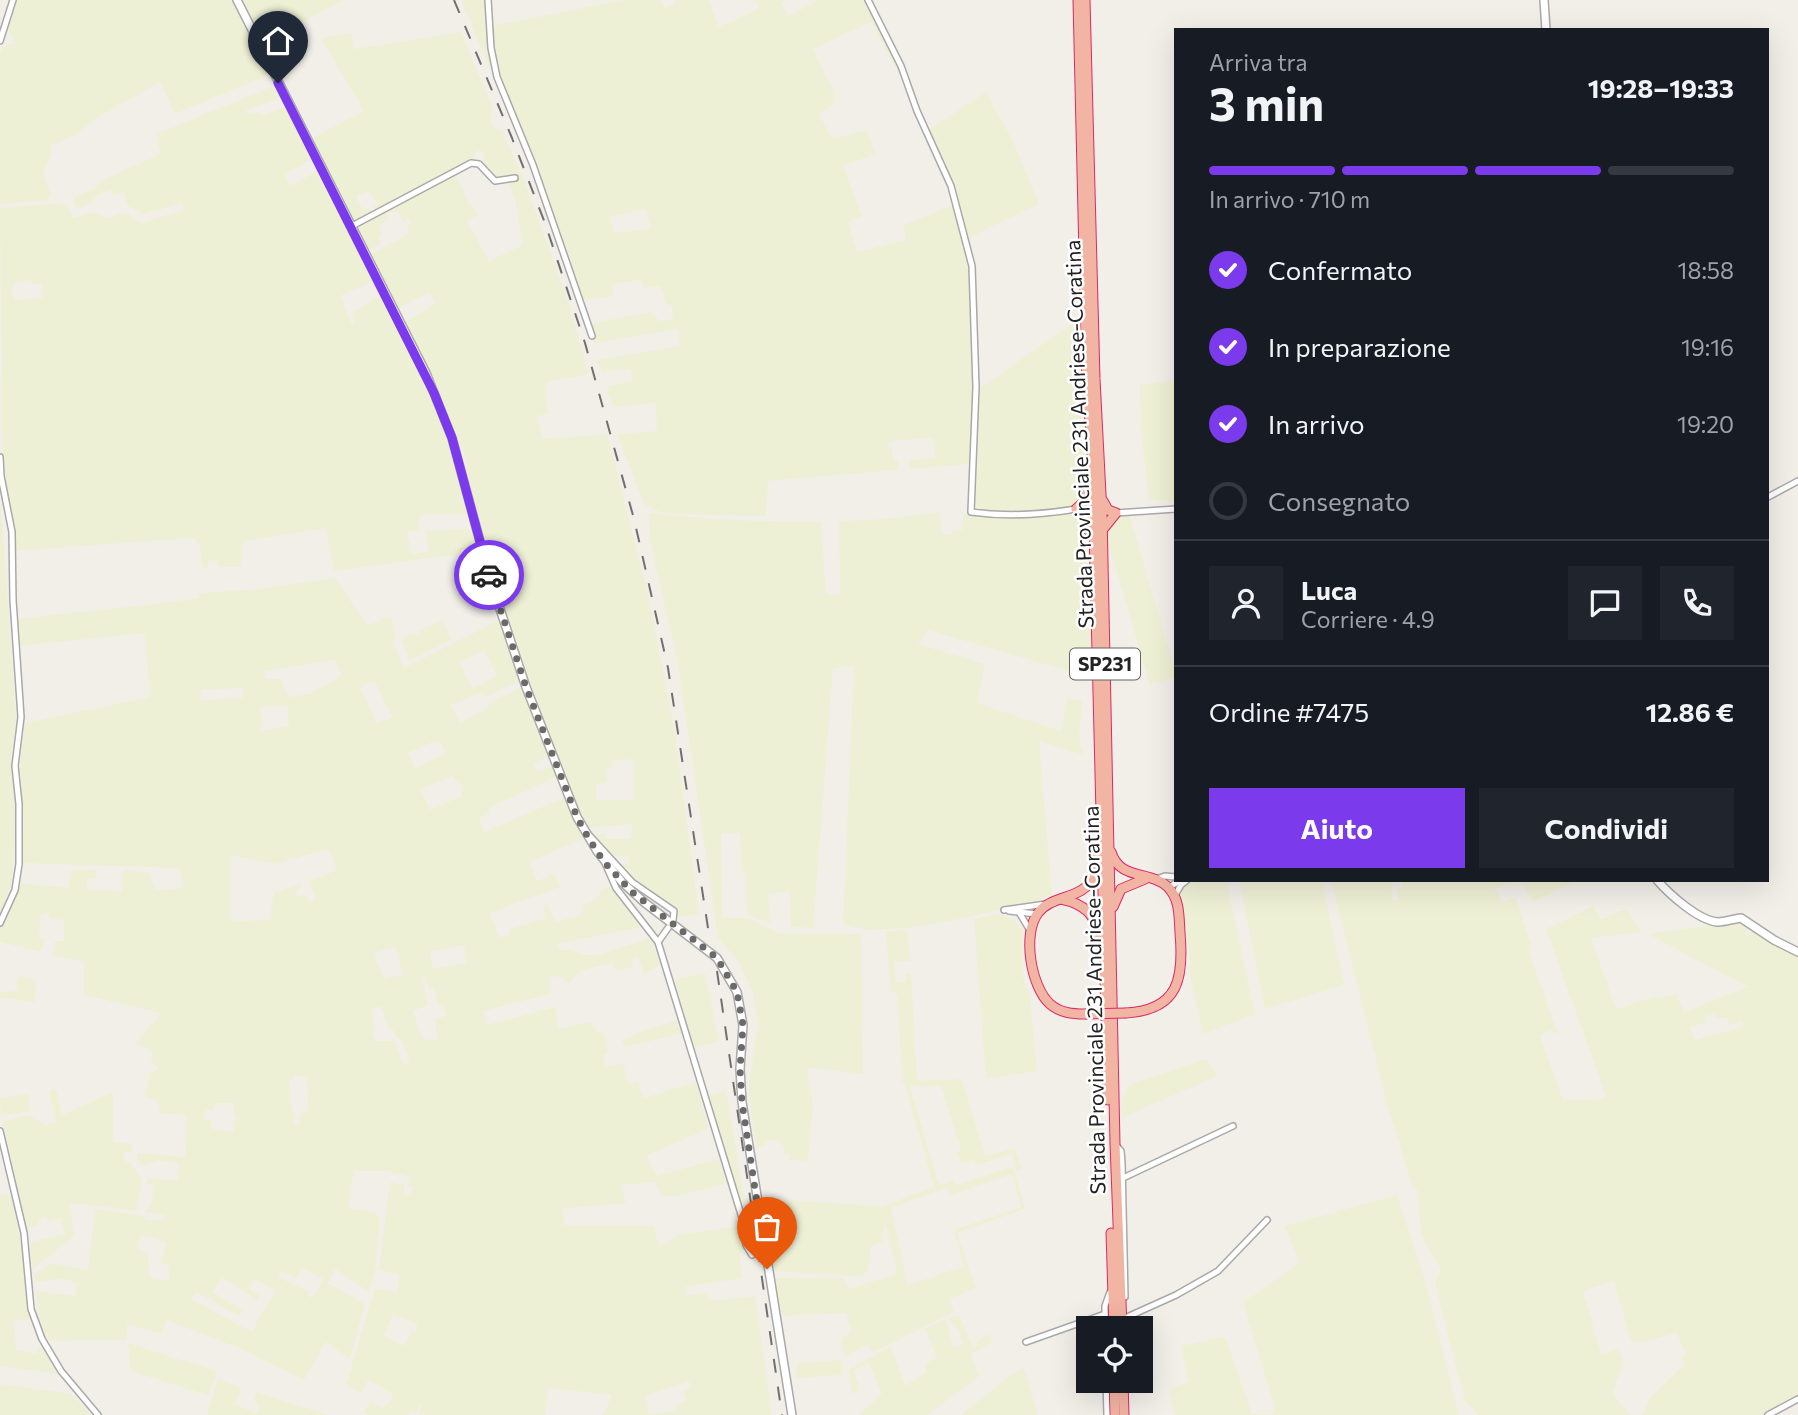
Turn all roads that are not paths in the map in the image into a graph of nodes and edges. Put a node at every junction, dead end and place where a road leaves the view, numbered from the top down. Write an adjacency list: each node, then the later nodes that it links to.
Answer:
1 (13, 0): 9 (street)
2 (237, 0): 11 (street)
3 (488, 0): 12 (street)
4 (867, 0): 17 (street)
5 (1078, 0): 13 (highway, Strada Provinciale 231 Andriese-Coratina / SP231)
6 (1085, 0): 13 (highway, Strada Provinciale 231 Andriese-Coratina / SP231)
7 (1545, 0): 8 (street)
8 (1546, 28)
9 (0, 41)
10 (515, 178): 11 (street)
11 (352, 226): 23 (street)
12 (592, 336)
13 (1096, 446): 17 (highway); 19 (highway); 20 (highway, Strada Provinciale 231 Andriese-Coratina / SP231); 21 (highway, Strada Provinciale 231 Andriese-Coratina / SP231)
14 (0, 457): 40 (street)
15 (1798, 481): 16 (street)
16 (1769, 496)
17 (1076, 509): 21 (highway)
18 (1174, 509): 19 (street)
19 (1116, 513): 20 (highway)
20 (1103, 589): 22 (highway, Strada Provinciale 231 Andriese-Coratina / SP231)
21 (1096, 610): 24 (highway, Strada Provinciale 231 Andriese-Coratina / SP231)
22 (1109, 826): 26 (highway); 38 (highway, Strada Provinciale 231 Andriese-Coratina / SP231)
23 (586, 832): 31 (street); 39 (street)
24 (1102, 851): 34 (highway); 45 (highway, Strada Provinciale 231 Andriese-Coratina / SP231)
25 (1174, 877): 26 (street)
26 (1152, 878): 32 (highway); 38 (highway)
27 (1174, 879): 32 (street)
28 (1177, 882): 32 (street)
29 (1185, 882): 33 (street)
30 (1659, 882): 44 (street)
31 (619, 885): 43 (street); 64 (street)
32 (1167, 887): 33 (highway)
33 (1175, 898): 42 (highway, bridge)
34 (1059, 899): 35 (highway); 45 (highway)
35 (1046, 904): 36 (street); 37 (highway)
36 (1019, 911): 37 (street); 42 (street)
37 (1037, 915): 42 (highway)
38 (1111, 915): 48 (highway, Strada Provinciale 231 Andriese-Coratina / SP231)
39 (673, 920)
40 (0, 923)
41 (668, 928): 43 (street)
42 (1032, 933)
43 (659, 942): 51 (street)
44 (1798, 952)
45 (1105, 982): 52 (highway, Strada Provinciale 231 Andriese-Coratina / SP231)
46 (1233, 1126): 49 (street)
47 (0, 1132): 63 (street)
48 (1115, 1144): 49 (street); 55 (highway, Strada Provinciale 231 Andriese-Coratina / SP231)
49 (1123, 1178): 56 (street)
50 (1267, 1220): 57 (street)
51 (752, 1255)
52 (1113, 1286): 53 (street); 54 (highway, Strada Provinciale 231 Andriese-Coratina / SP231)
53 (1105, 1314): 58 (street)
54 (1114, 1316)
55 (1122, 1316)
56 (1125, 1316)
57 (1129, 1316)
58 (1026, 1342)
59 (1106, 1393): 65 (street)
60 (1114, 1393): 66 (highway)
61 (1125, 1393): 67 (highway)
62 (1798, 1399): 68 (street)
63 (97, 1415)
64 (792, 1415)
65 (1107, 1415)
66 (1115, 1415)
67 (1126, 1415)
68 (1768, 1415)

